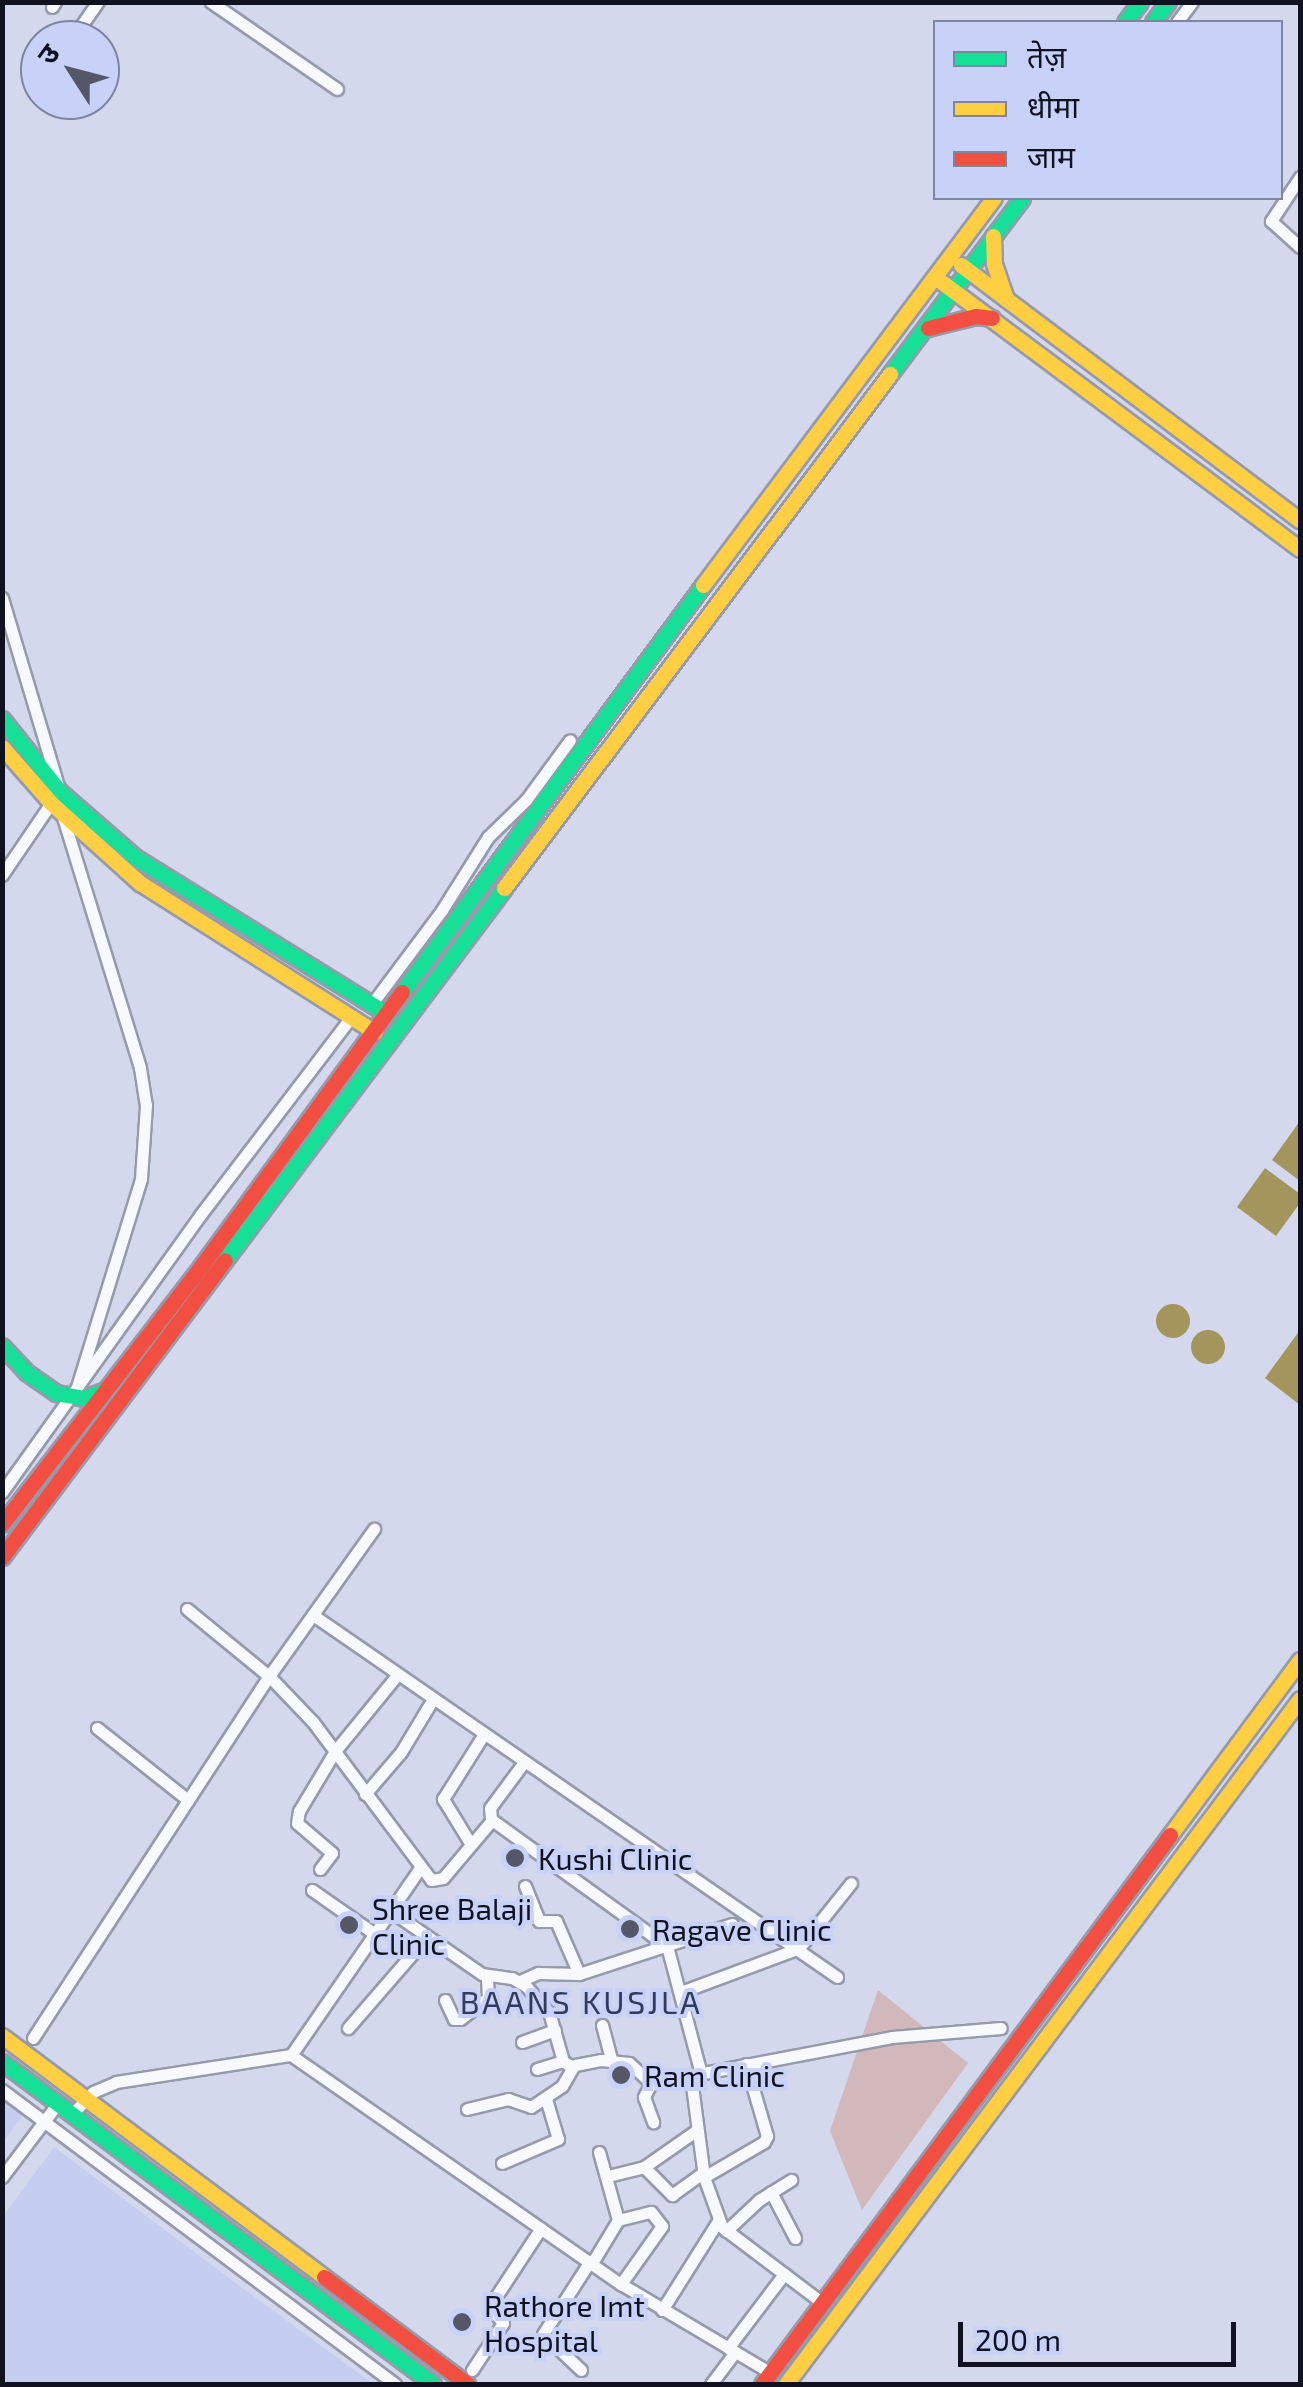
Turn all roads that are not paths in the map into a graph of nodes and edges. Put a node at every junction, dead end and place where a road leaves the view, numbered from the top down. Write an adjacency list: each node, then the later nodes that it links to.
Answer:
1 (211, 2): 2 (street)
2 (337, 89)
3 (1300, 177): 7 (street)
4 (993, 200): 8 (main road)
5 (1020, 200): 6 (main road)
6 (993, 236): 9 (main road); 12 (main road)
7 (1300, 247)
8 (950, 257): 9 (main road); 10 (main road)
9 (968, 270): 11 (main road); 12 (main road)
10 (935, 277): 11 (main road); 21 (main road)
11 (953, 290): 13 (main road); 14 (main road)
12 (1006, 299): 15 (main road)
13 (992, 318): 14 (main road); 16 (main road)
14 (921, 332): 22 (main road)
15 (1300, 520)
16 (1300, 550)
17 (2, 598): 18 (street)
18 (6, 628): 23 (street)
19 (2, 718): 23 (main road)
20 (2, 747): 23 (main road)
21 (573, 747): 22 (main road); 25 (street); 26 (main road)
22 (595, 768): 29 (main road)
23 (58, 803): 24 (street); 25 (main road); 27 (main road); 33 (street)
24 (2, 875)
25 (371, 1004): 26 (main road)
26 (387, 1014): 28 (main road)
27 (350, 1017): 28 (main road); 33 (street)
28 (374, 1032): 29 (main road)
29 (154, 1341): 31 (main road); 32 (main road)
30 (2, 1346): 33 (main road)
31 (140, 1376): 32 (main road); 37 (main road)
32 (108, 1388): 33 (main road); 35 (main road)
33 (74, 1397): 34 (street)
34 (2, 1492)
35 (2, 1524)
36 (374, 1529): 39 (street)
37 (2, 1557)
38 (186, 1609): 42 (street)
39 (313, 1614): 41 (street); 42 (street)
40 (1300, 1660): 106 (main road)
41 (398, 1674): 43 (street); 47 (street)
42 (269, 1676): 47 (street); 50 (street)
43 (434, 1699): 46 (street); 49 (street)
44 (1300, 1699): 108 (main road)
45 (97, 1728): 50 (street)
46 (484, 1734): 48 (street); 52 (street)
47 (334, 1752): 49 (street); 54 (street)
48 (524, 1762): 51 (street); 63 (street)
49 (365, 1794): 53 (street)
50 (188, 1800): 75 (street)
51 (491, 1819): 52 (street); 62 (street)
52 (470, 1844): 53 (street)
53 (420, 1868): 58 (street)
54 (320, 1869)
55 (851, 1882): 63 (street)
56 (524, 1886): 64 (street)
57 (312, 1890): 60 (street)
58 (388, 1910): 60 (street); 61 (street)
59 (732, 1924): 62 (street)
60 (372, 1932): 77 (street)
61 (426, 1938): 65 (street); 71 (street)
62 (666, 1946): 64 (street); 68 (street)
63 (799, 1948): 66 (street); 68 (street)
64 (579, 1974): 67 (street)
65 (487, 1976): 67 (street); 69 (street)
66 (837, 1977)
67 (520, 1981): 73 (street)
68 (681, 1992): 83 (street)
69 (446, 2000)
70 (602, 2025): 79 (street)
71 (348, 2028)
72 (1002, 2028): 81 (street)
73 (554, 2030): 76 (street); 80 (street)
74 (2, 2036): 86 (main road)
75 (33, 2038)
76 (522, 2042)
77 (291, 2055): 86 (street); 104 (street)
78 (2, 2062): 88 (main road)
79 (612, 2062): 80 (street); 84 (street)
80 (568, 2064): 82 (street); 87 (street)
81 (746, 2064): 83 (street); 97 (street)
82 (537, 2068)
83 (696, 2076): 84 (street); 93 (street)
84 (651, 2083): 92 (street)
85 (2, 2090): 91 (street)
86 (84, 2099): 90 (street); 115 (main road)
87 (546, 2100): 89 (street); 95 (street)
88 (58, 2103): 90 (main road); 91 (street)
89 (467, 2109)
90 (72, 2114): 118 (main road)
91 (44, 2121): 99 (street); 117 (street)
92 (654, 2122)
93 (697, 2130): 96 (street); 97 (street)
94 (599, 2152): 98 (street)
95 (502, 2164)
96 (644, 2167): 97 (street); 98 (street)
97 (704, 2174): 103 (street)
98 (608, 2176): 102 (street)
99 (2, 2177)
100 (790, 2180): 101 (street)
101 (771, 2192): 103 (street); 105 (street)
102 (618, 2220): 107 (street); 110 (street)
103 (722, 2226): 109 (street); 112 (street)
104 (541, 2228): 107 (street); 115 (street)
105 (795, 2238)
106 (854, 2256): 108 (main road); 111 (main road)
107 (591, 2262): 110 (street); 114 (street)
108 (873, 2269): 120 (main road)
109 (784, 2274): 111 (street); 113 (street)
110 (621, 2284): 112 (street)
111 (820, 2301): 116 (main road)
112 (662, 2310): 113 (street)
113 (731, 2350): 116 (street); 119 (street)
114 (581, 2370)
115 (470, 2377)
116 (766, 2378)
117 (395, 2384)
118 (433, 2384)
119 (711, 2384)
120 (786, 2384)

